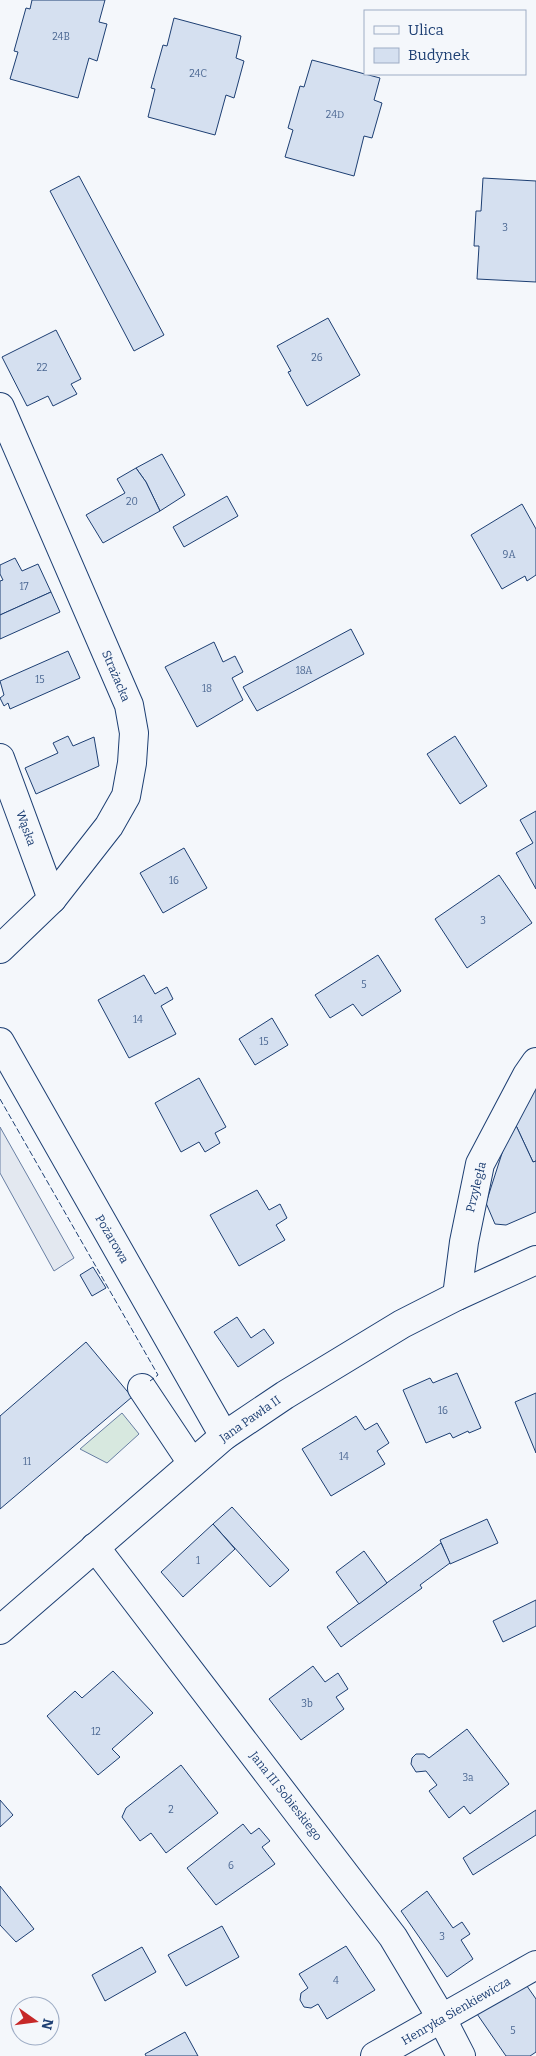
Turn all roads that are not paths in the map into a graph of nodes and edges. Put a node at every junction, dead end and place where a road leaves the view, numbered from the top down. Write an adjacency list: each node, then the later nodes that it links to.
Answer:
1 (0, 407): 3 (street, Strażacka)
2 (0, 758): 3 (street, Wąska)
3 (52, 899): 4 (street, Strażacka)
4 (0, 948)
5 (0, 1042): 10 (street, Pożarowa)
6 (536, 1062): 8 (street, Przyległa)
7 (536, 1260): 8 (street, Jana Pawła II)
8 (457, 1296): 10 (street, Jana Pawła II)
9 (142, 1388): 11 (street)
10 (224, 1436): 11 (street, Jana Pawła II)
11 (192, 1463): 12 (street, Jana Pawła II)
12 (95, 1547): 13 (street, Jana Pawła II); 15 (street, Jana III Sobieskiego)
13 (0, 1630)
14 (536, 1965): 15 (street, Henryka Sienkiewicza)
15 (442, 2019): 16 (street, Henryka Sienkiewicza); 17 (street, Jana III Sobieskiego)
16 (375, 2056)
17 (461, 2056)

